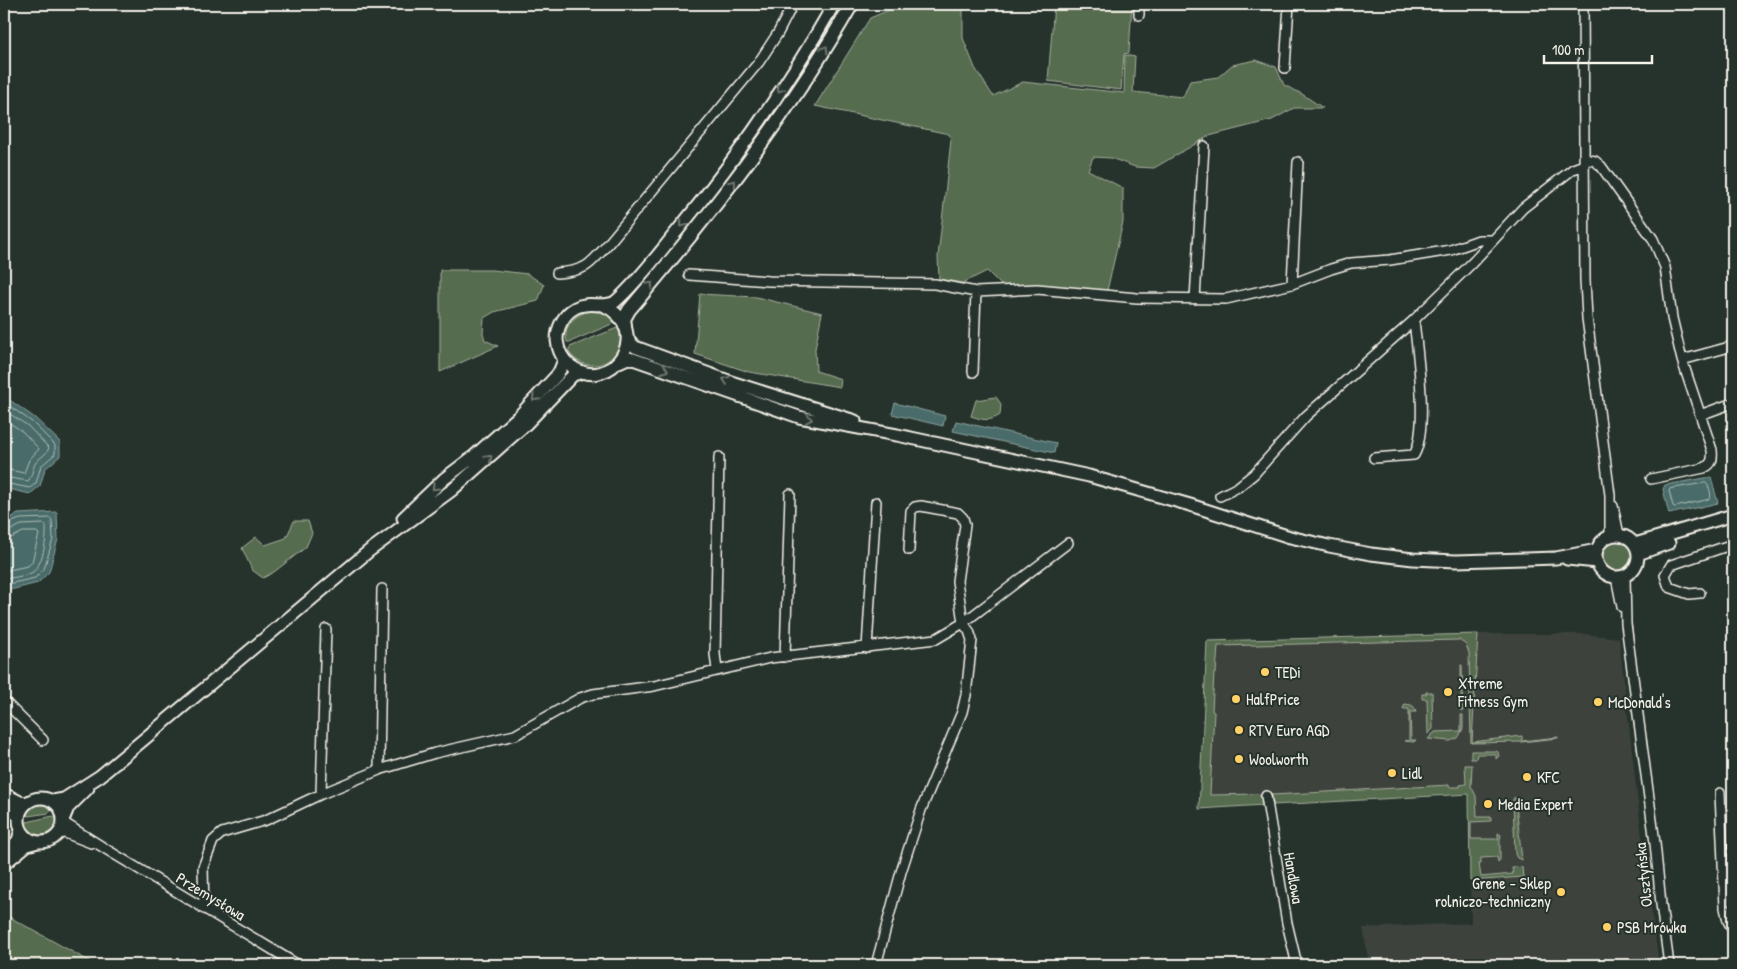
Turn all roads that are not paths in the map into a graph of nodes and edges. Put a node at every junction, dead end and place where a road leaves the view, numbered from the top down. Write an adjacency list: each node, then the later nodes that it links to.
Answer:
1 (793, 4): 13 (street)
2 (834, 4): 18 (main road, one-way to 18)
3 (852, 4): 20 (highway, one-way to 3)
4 (1139, 4): 7 (street)
5 (1289, 4): 8 (street)
6 (1583, 4): 11 (street)
7 (1139, 15)
8 (1285, 68)
9 (1204, 146): 17 (street)
10 (1298, 162): 15 (street)
11 (1584, 162): 12 (street); 24 (street); 39 (street)
12 (1492, 240): 15 (street); 19 (street)
13 (557, 273)
14 (689, 275): 16 (street)
15 (1292, 284): 17 (street)
16 (976, 292): 17 (street); 27 (street)
17 (1194, 299)
18 (603, 305): 20 (main road); 23 (main road)
19 (1414, 320): 32 (street); 35 (street)
20 (625, 325): 21 (main road)
21 (628, 339): 25 (main road); 30 (main road, one-way to 21)
22 (1733, 346): 24 (street)
23 (564, 360): 26 (main road); 44 (main road, one-way to 44)
24 (1682, 360): 29 (street)
25 (619, 362): 26 (main road); 30 (main road, one-way to 30)
26 (583, 372): 44 (main road, one-way to 26)
27 (972, 372)
28 (1733, 403): 29 (street)
29 (1700, 416): 33 (street)
30 (897, 435): 45 (main road)
31 (719, 458): 53 (street)
32 (1374, 458)
33 (1650, 479)
34 (790, 494): 52 (street)
35 (1220, 496)
36 (876, 502): 51 (street)
37 (1733, 515): 42 (main road)
38 (1733, 523): 42 (main road)
39 (1615, 535): 42 (main road); 45 (main road)
40 (1068, 543): 49 (street)
41 (1733, 544): 48 (street)
42 (1636, 549): 46 (main road)
43 (909, 550): 49 (street)
44 (369, 551): 57 (main road)
45 (1597, 556): 46 (main road)
46 (1620, 576): 78 (street, Olsztyńska)
47 (382, 589): 56 (street)
48 (1700, 593)
49 (963, 623): 51 (street); 76 (street)
50 (326, 630): 60 (street)
51 (867, 648): 52 (street)
52 (785, 657): 53 (street)
53 (717, 670): 56 (street)
54 (4, 701): 55 (street)
55 (43, 740)
56 (379, 770): 60 (street)
57 (100, 776): 62 (main road); 66 (main road)
58 (1720, 793): 74 (street)
59 (4, 794): 64 (main road)
60 (321, 794): 73 (street)
61 (1266, 796): 77 (street, Handlowa)
62 (53, 801): 64 (main road); 66 (main road)
63 (4, 802): 65 (main road)
64 (26, 803): 65 (main road)
65 (18, 816): 67 (main road)
66 (63, 820): 68 (main road); 70 (street, Przemysłowa)
67 (21, 830): 69 (main road); 71 (main road)
68 (58, 834): 69 (main road); 70 (street, Przemysłowa)
69 (38, 842): 72 (main road)
70 (109, 851): 73 (street, Przemysłowa)
71 (4, 857)
72 (4, 864)
73 (204, 909): 75 (street, Przemysłowa)
74 (1733, 930)
75 (298, 965)
76 (876, 965)
77 (1297, 965)
78 (1669, 965)

